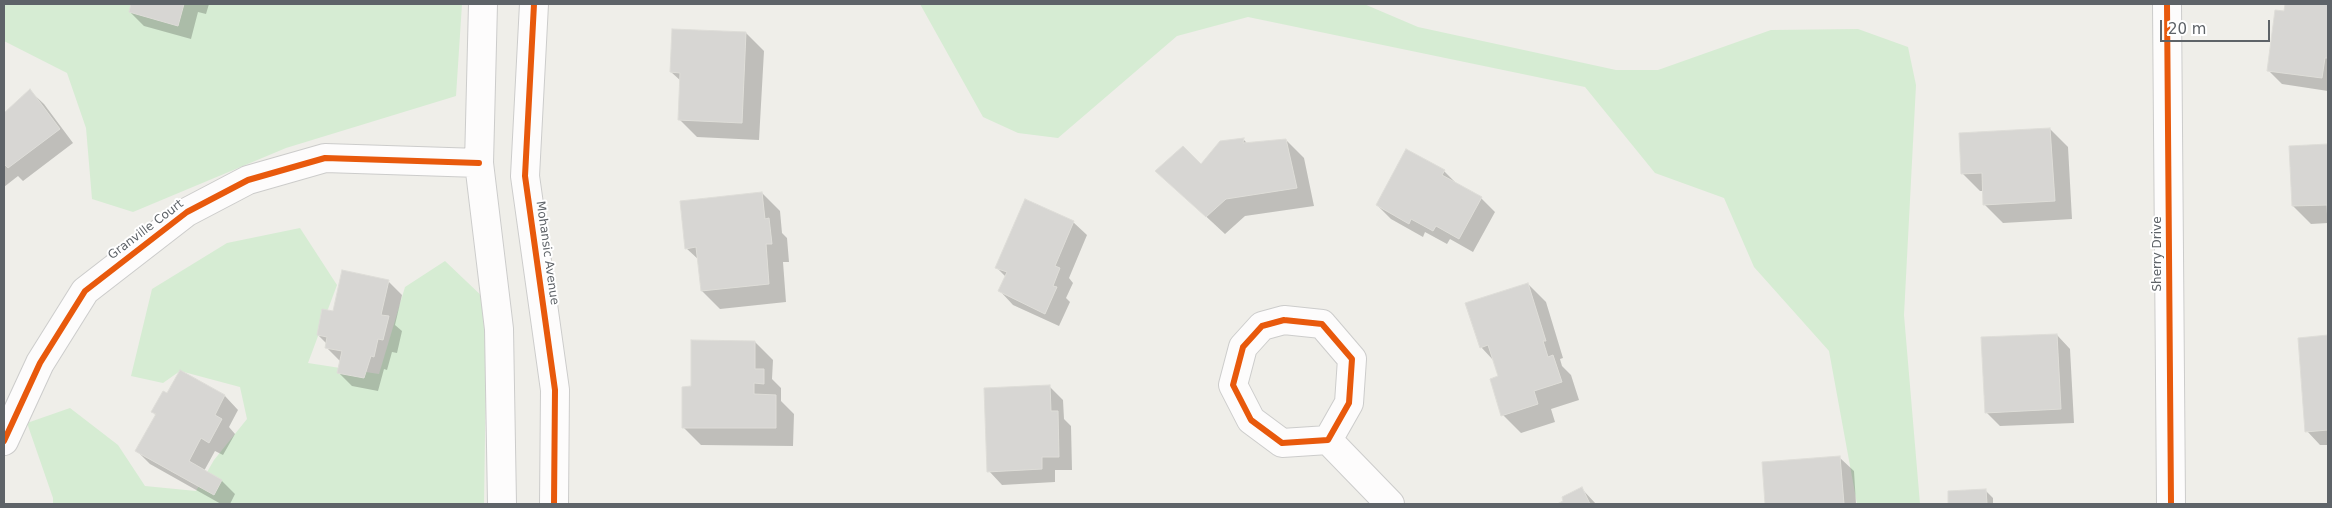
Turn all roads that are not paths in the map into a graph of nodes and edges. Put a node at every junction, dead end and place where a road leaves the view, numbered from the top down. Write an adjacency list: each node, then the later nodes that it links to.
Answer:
1 (483, 4): 4 (street)
2 (534, 4): 8 (street, Mohansic Avenue)
3 (2167, 4): 10 (street, Sherry Drive)
4 (479, 163): 6 (street, Granville Court); 7 (street)
5 (1328, 440): 5 (street); 9 (street)
6 (4, 441)
7 (502, 504)
8 (554, 504)
9 (1390, 504)
10 (2171, 504)

